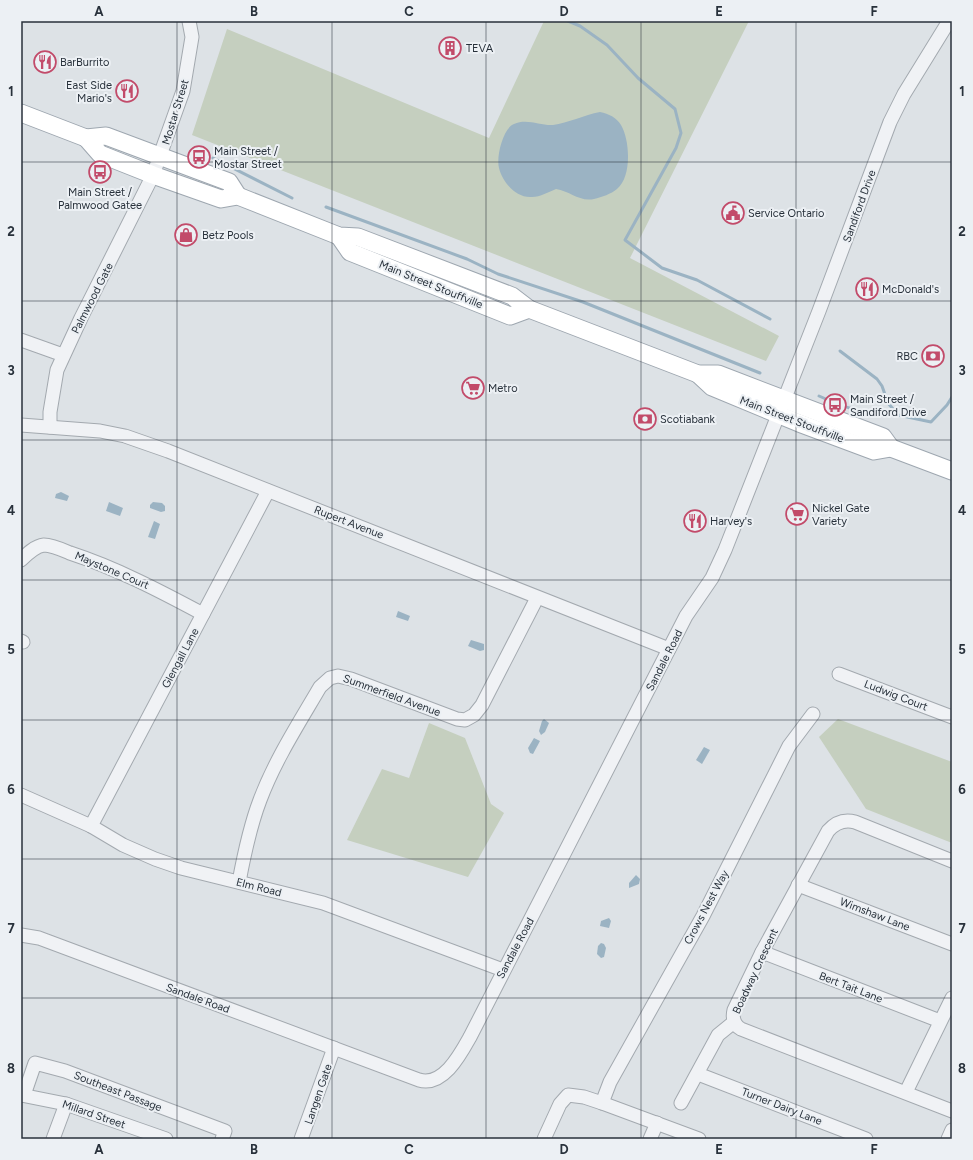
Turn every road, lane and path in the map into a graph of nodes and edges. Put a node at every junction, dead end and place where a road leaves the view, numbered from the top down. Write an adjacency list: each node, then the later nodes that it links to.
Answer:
1 (189, 21): 5 (street, Mostar Street)
2 (949, 21): 10 (street, Sandiford Drive)
3 (21, 113): 4 (main road, Main Street Stouffville)
4 (86, 138): 5 (main road, Main Street Stouffville); 6 (main road, Main Street Stouffville)
5 (161, 156): 6 (street, Mostar Street); 7 (main road, Main Street Stouffville)
6 (153, 175): 7 (main road, Main Street Stouffville); 9 (street, Palmwood Gate)
7 (238, 196): 10 (main road, Main Street Stouffville)
8 (21, 340): 9 (street)
9 (63, 355): 12 (street, Palmwood Gate)
10 (781, 406): 13 (main road, Main Street Stouffville); 18 (street, Sandale Road)
11 (21, 425): 12 (street, Rupert Avenue)
12 (50, 427): 14 (street, Rupert Avenue)
13 (952, 471)
14 (268, 491): 16 (street, Rupert Avenue); 17 (street, Glengall Lane)
15 (21, 560): 17 (street, Maystone Court)
16 (537, 598): 18 (street, Rupert Avenue); 25 (street, Summerfield Avenue)
17 (203, 614): 23 (street, Glengall Lane)
18 (669, 649): 30 (street, Sandale Road)
19 (839, 674): 21 (street, Ludwig Court)
20 (813, 714): 38 (street, Crows Nest Way)
21 (952, 717)
22 (21, 795): 23 (street, Elm Road)
23 (92, 826): 25 (street, Elm Road)
24 (952, 861): 26 (street, Boadway Crescent)
25 (239, 882): 30 (street, Elm Road)
26 (798, 885): 28 (street, Wimshaw Lane); 29 (street, Boadway Crescent)
27 (21, 935): 34 (street, Sandale Road)
28 (952, 944)
29 (762, 952): 32 (street, Boadway Crescent); 33 (street, Bert Tait Lane)
30 (503, 970): 34 (street, Sandale Road)
31 (952, 998): 33 (street)
32 (734, 1022): 35 (street); 36 (street, Boadway Crescent)
33 (940, 1022): 36 (street)
34 (334, 1048): 47 (street, Langen Gate)
35 (698, 1074): 39 (street); 51 (street, Turner Dairy Lane)
36 (906, 1092): 41 (street, Boadway Crescent)
37 (23, 1095): 40 (street, Millard Street); 46 (street, Southeast Passage)
38 (602, 1103): 42 (street); 48 (street)
39 (681, 1103)
40 (66, 1104): 44 (street); 45 (street, Millard Street)
41 (952, 1111)
42 (657, 1123): 49 (street); 50 (street)
43 (952, 1130): 52 (street)
44 (53, 1139)
45 (166, 1139)
46 (222, 1139)
47 (301, 1139)
48 (544, 1139)
49 (650, 1139)
50 (699, 1139)
51 (866, 1139)
52 (948, 1139)

